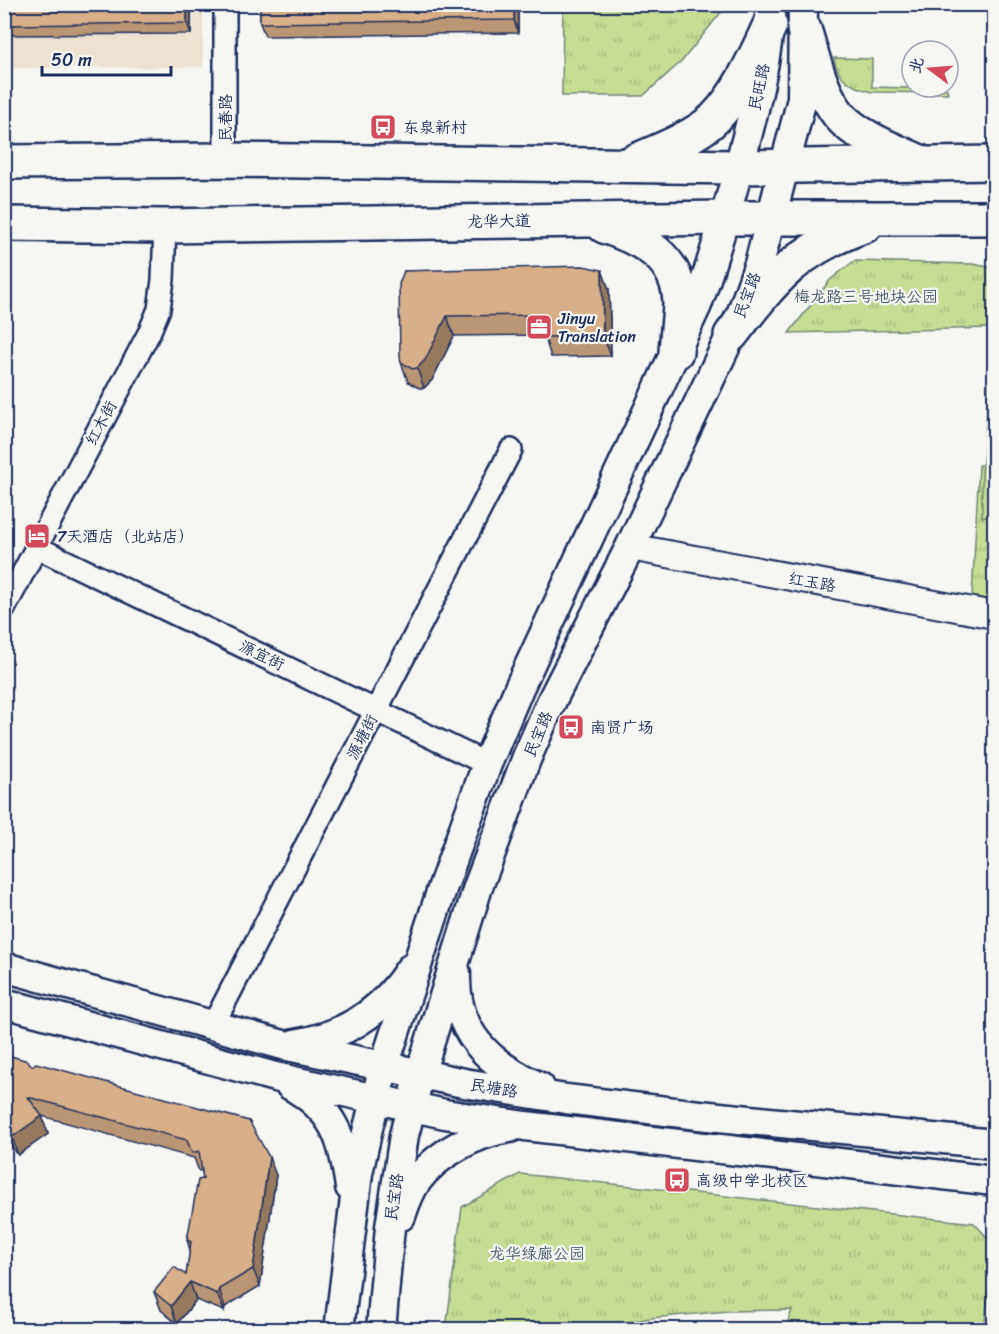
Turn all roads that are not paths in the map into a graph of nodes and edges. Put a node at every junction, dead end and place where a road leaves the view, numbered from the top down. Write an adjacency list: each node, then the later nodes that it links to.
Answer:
1 (225, 4): 4 (street, 民春路)
2 (770, 15): 8 (main road); 9 (main road, 民旺路)
3 (803, 17): 7 (main road); 10 (main road)
4 (225, 160): 5 (main road); 8 (main road)
5 (4, 162)
6 (994, 163): 7 (main road)
7 (925, 164): 10 (main road)
8 (624, 166): 9 (main road)
9 (739, 167): 10 (main road); 11 (main road)
10 (784, 167): 13 (main road, 民宝路)
11 (724, 218): 13 (main road, 龙华大道); 15 (main road, 龙华大道); 19 (main road)
12 (994, 218): 14 (main road, 龙华大道)
13 (770, 219): 14 (main road, 龙华大道); 18 (main road, 民宝路)
14 (885, 219): 18 (main road)
15 (588, 220): 17 (main road, 龙华大道); 19 (main road)
16 (4, 224): 17 (main road, 龙华大道)
17 (165, 226): 21 (street, 红木街)
18 (731, 335): 22 (main road, 民宝路)
19 (676, 352): 26 (main road)
20 (511, 450): 25 (street, 源塘街)
21 (36, 547): 23 (street, 红木街); 25 (street, 源宜街)
22 (630, 547): 24 (street, 红玉路); 28 (main road, 民宝路)
23 (4, 609)
24 (994, 615)
25 (376, 710): 26 (street, 源宜街); 31 (street, 源塘街)
26 (487, 764): 27 (main road)
27 (421, 953): 32 (main road); 33 (main road)
28 (456, 958): 34 (main road, 民宝路); 37 (main road)
29 (4, 967): 31 (main road, 民塘路)
30 (4, 1003): 35 (main road, 民塘路)
31 (213, 1024): 32 (main road, 民塘路)
32 (283, 1045): 33 (main road, 民塘路)
33 (384, 1066): 34 (main road, 民塘路); 36 (main road)
34 (420, 1074): 37 (main road, 民塘路); 38 (main road, 民宝路)
35 (275, 1077): 36 (main road, 民塘路); 42 (main road)
36 (375, 1099): 38 (main road, 民塘路); 42 (main road)
37 (566, 1099): 40 (main road, 民塘路)
38 (411, 1108): 39 (main road, 民塘路); 43 (main road, 民宝路)
39 (525, 1126): 41 (main road, 民塘路); 43 (main road)
40 (994, 1144)
41 (994, 1180)
42 (353, 1212): 44 (main road)
43 (387, 1258): 45 (main road, 民宝路)
44 (339, 1329)
45 (381, 1329)

